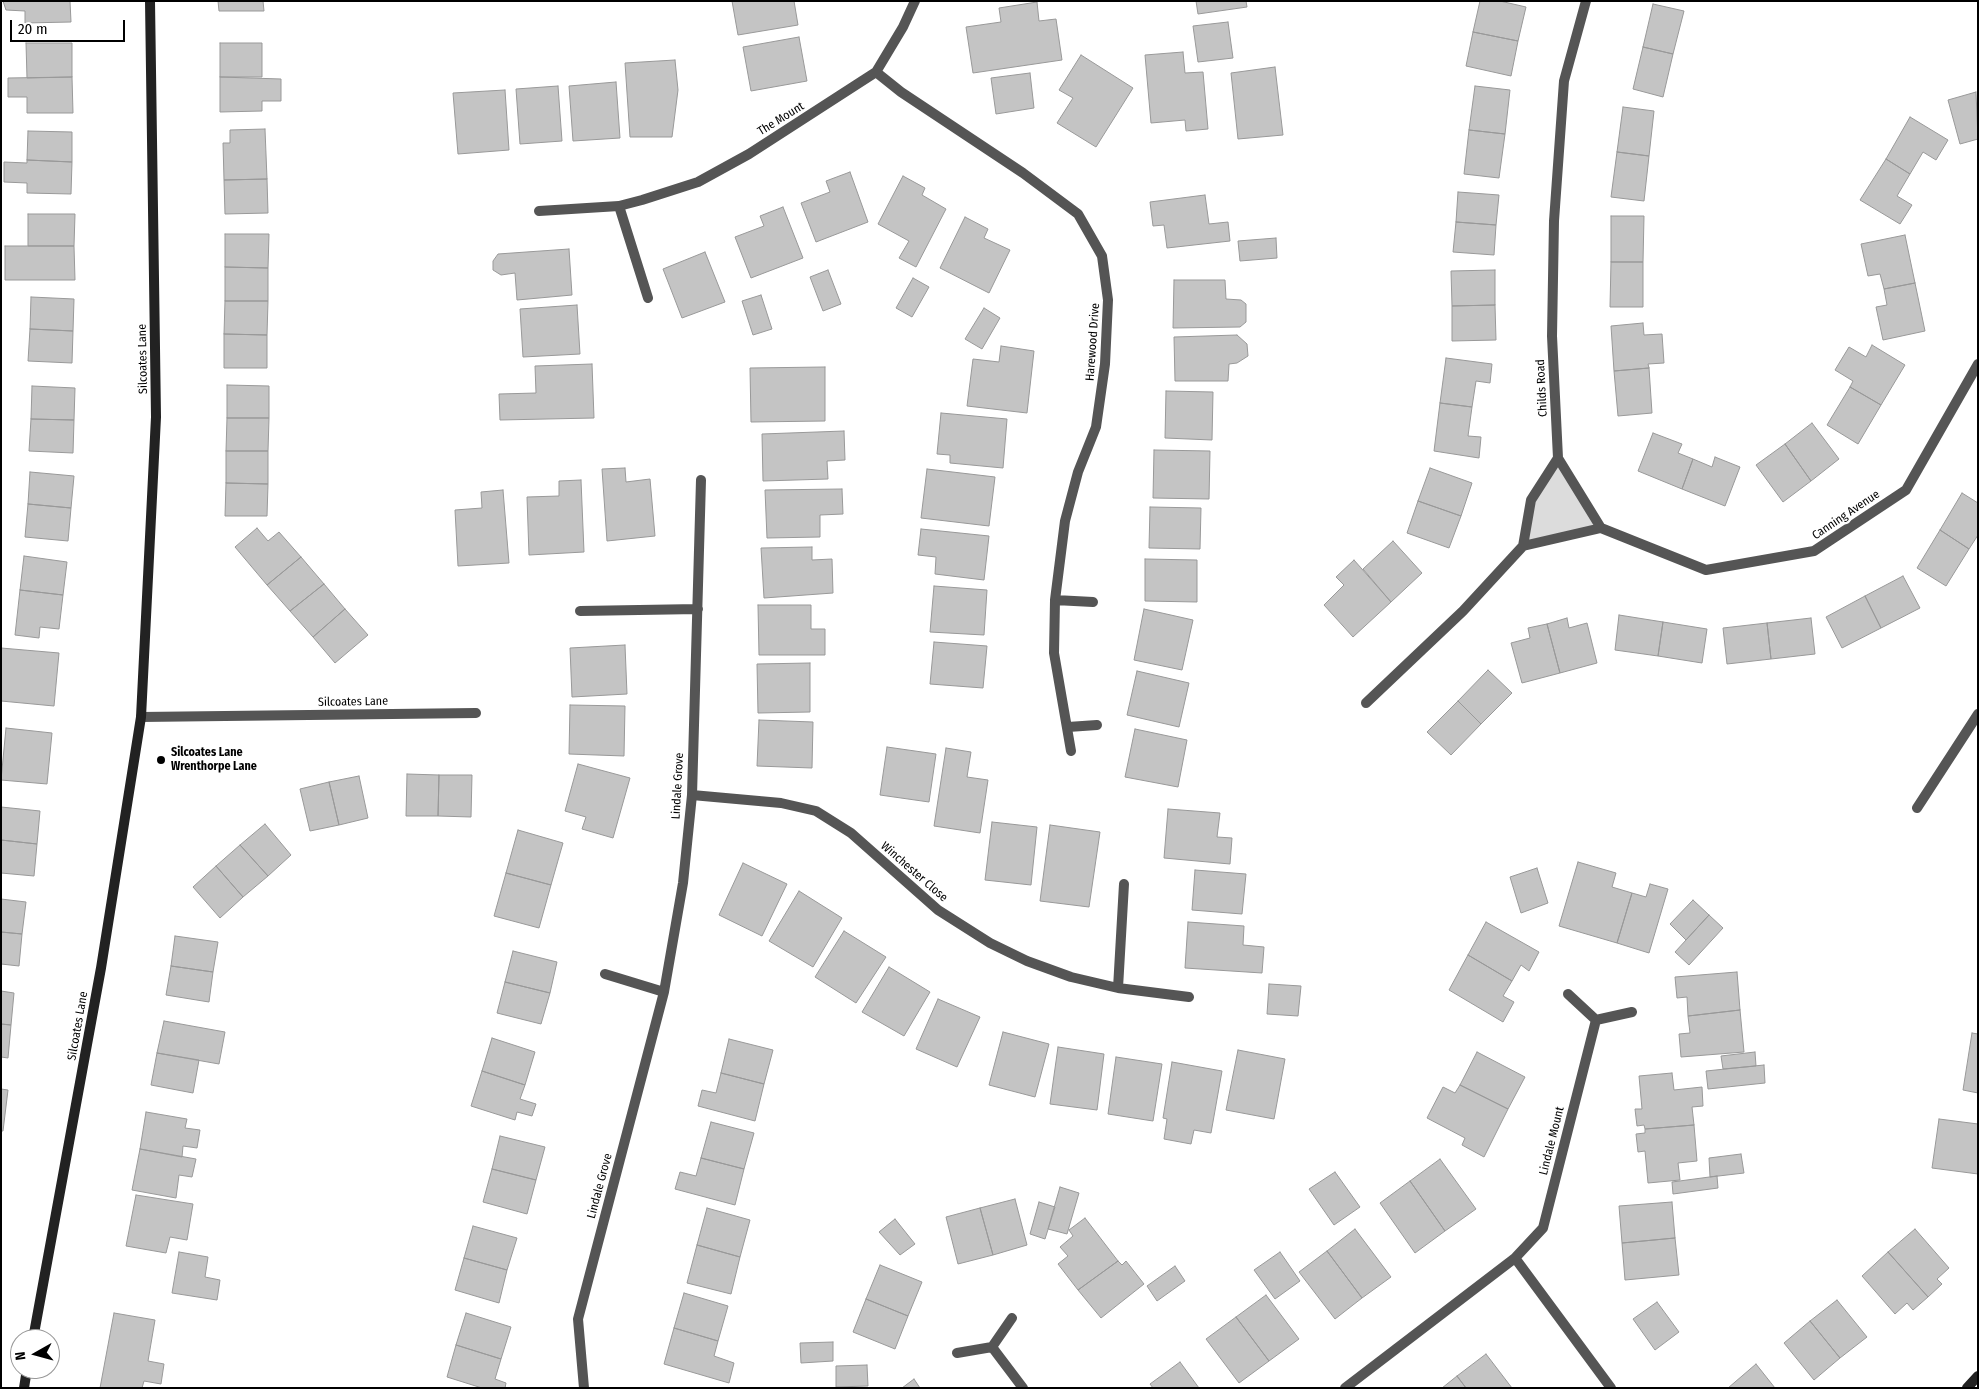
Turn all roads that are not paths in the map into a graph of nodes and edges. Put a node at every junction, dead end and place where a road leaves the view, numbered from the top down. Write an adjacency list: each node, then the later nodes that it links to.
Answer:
1 (150, 1): 20 (street, Silcoates Lane)
2 (915, 1): 4 (street, The Mount)
3 (1586, 1): 9 (street, Childs Road)
4 (876, 72): 5 (street, The Mount); 13 (street, Harewood Drive)
5 (619, 206): 6 (street, The Mount); 7 (street)
6 (539, 211)
7 (648, 298)
8 (1978, 364): 11 (street, Canning Avenue)
9 (1558, 458): 11 (street); 12 (street)
10 (701, 480): 15 (street, Lindale Grove)
11 (1601, 528): 12 (street)
12 (1523, 546): 17 (street)
13 (1055, 600): 14 (street); 22 (street, Harewood Drive)
14 (1094, 602)
15 (698, 610): 16 (street); 24 (street, Lindale Grove)
16 (580, 611)
17 (1366, 703)
18 (476, 712): 20 (street, Silcoates Lane)
19 (1978, 714): 25 (street)
20 (141, 717): 36 (street, Silcoates Lane)
21 (1097, 725): 22 (street)
22 (1068, 727): 23 (street, Harewood Drive)
23 (1071, 751)
24 (692, 795): 28 (street, Winchester Close); 29 (street, Lindale Grove)
25 (1917, 808)
26 (1124, 884): 28 (street)
27 (605, 974): 29 (street)
28 (1118, 988): 31 (street, Winchester Close)
29 (664, 992): 40 (street, Lindale Grove)
30 (1568, 994): 33 (street)
31 (1190, 997)
32 (1632, 1012): 33 (street)
33 (1596, 1020): 34 (street, Lindale Mount)
34 (1515, 1258): 42 (street, Lindale Mount); 43 (street)
35 (1012, 1318): 37 (street)
36 (35, 1329)
37 (992, 1347): 38 (street); 41 (street)
38 (957, 1353)
39 (1978, 1376): 44 (street)
40 (584, 1388)
41 (1023, 1388)
42 (1345, 1388)
43 (1611, 1388)
44 (1967, 1388)

